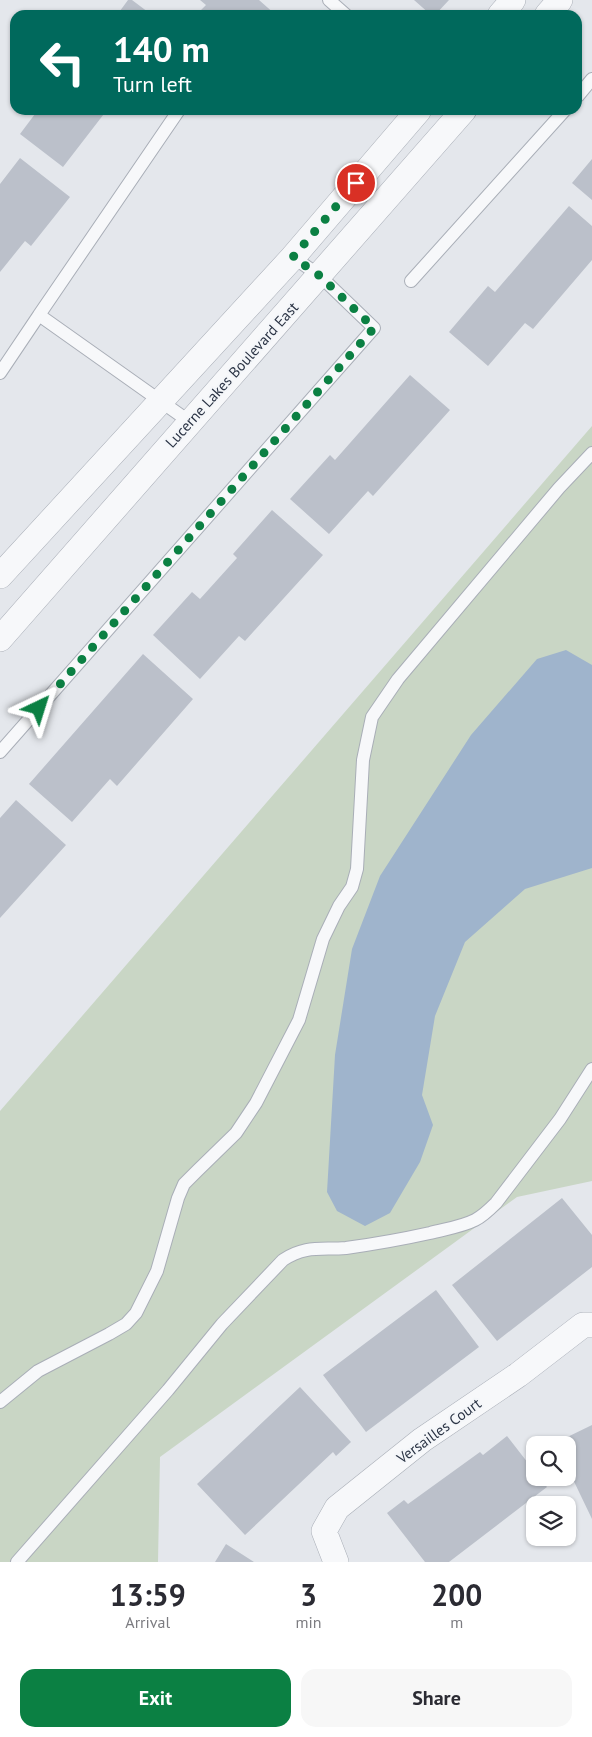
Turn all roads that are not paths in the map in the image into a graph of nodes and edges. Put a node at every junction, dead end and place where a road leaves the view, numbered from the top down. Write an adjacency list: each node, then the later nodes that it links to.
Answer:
1 (329, 0): 4 (lane)
2 (513, 0): 5 (street)
3 (560, 0): 6 (street)
4 (340, 10)
5 (504, 10)
6 (551, 10)
7 (592, 79): 8 (lane)
8 (582, 91)
9 (176, 115): 16 (lane)
10 (415, 115): 13 (street)
11 (460, 115): 14 (street, Lucerne Lakes Boulevard East)
12 (560, 115): 15 (lane)
13 (293, 257): 14 (lane); 18 (street)
14 (320, 276): 19 (street, Lucerne Lakes Boulevard East); 23 (lane)
15 (411, 281)
16 (39, 316): 17 (lane); 18 (lane)
17 (0, 373)
18 (160, 401): 19 (lane); 21 (street)
19 (190, 422): 22 (street, Lucerne Lakes Boulevard East)
20 (592, 453): 26 (lane)
21 (0, 576)
22 (0, 639)
23 (0, 752)
24 (592, 1069): 27 (lane)
25 (592, 1325): 28 (street, Versailles Court)
26 (0, 1402)
27 (17, 1562)
28 (336, 1562)

